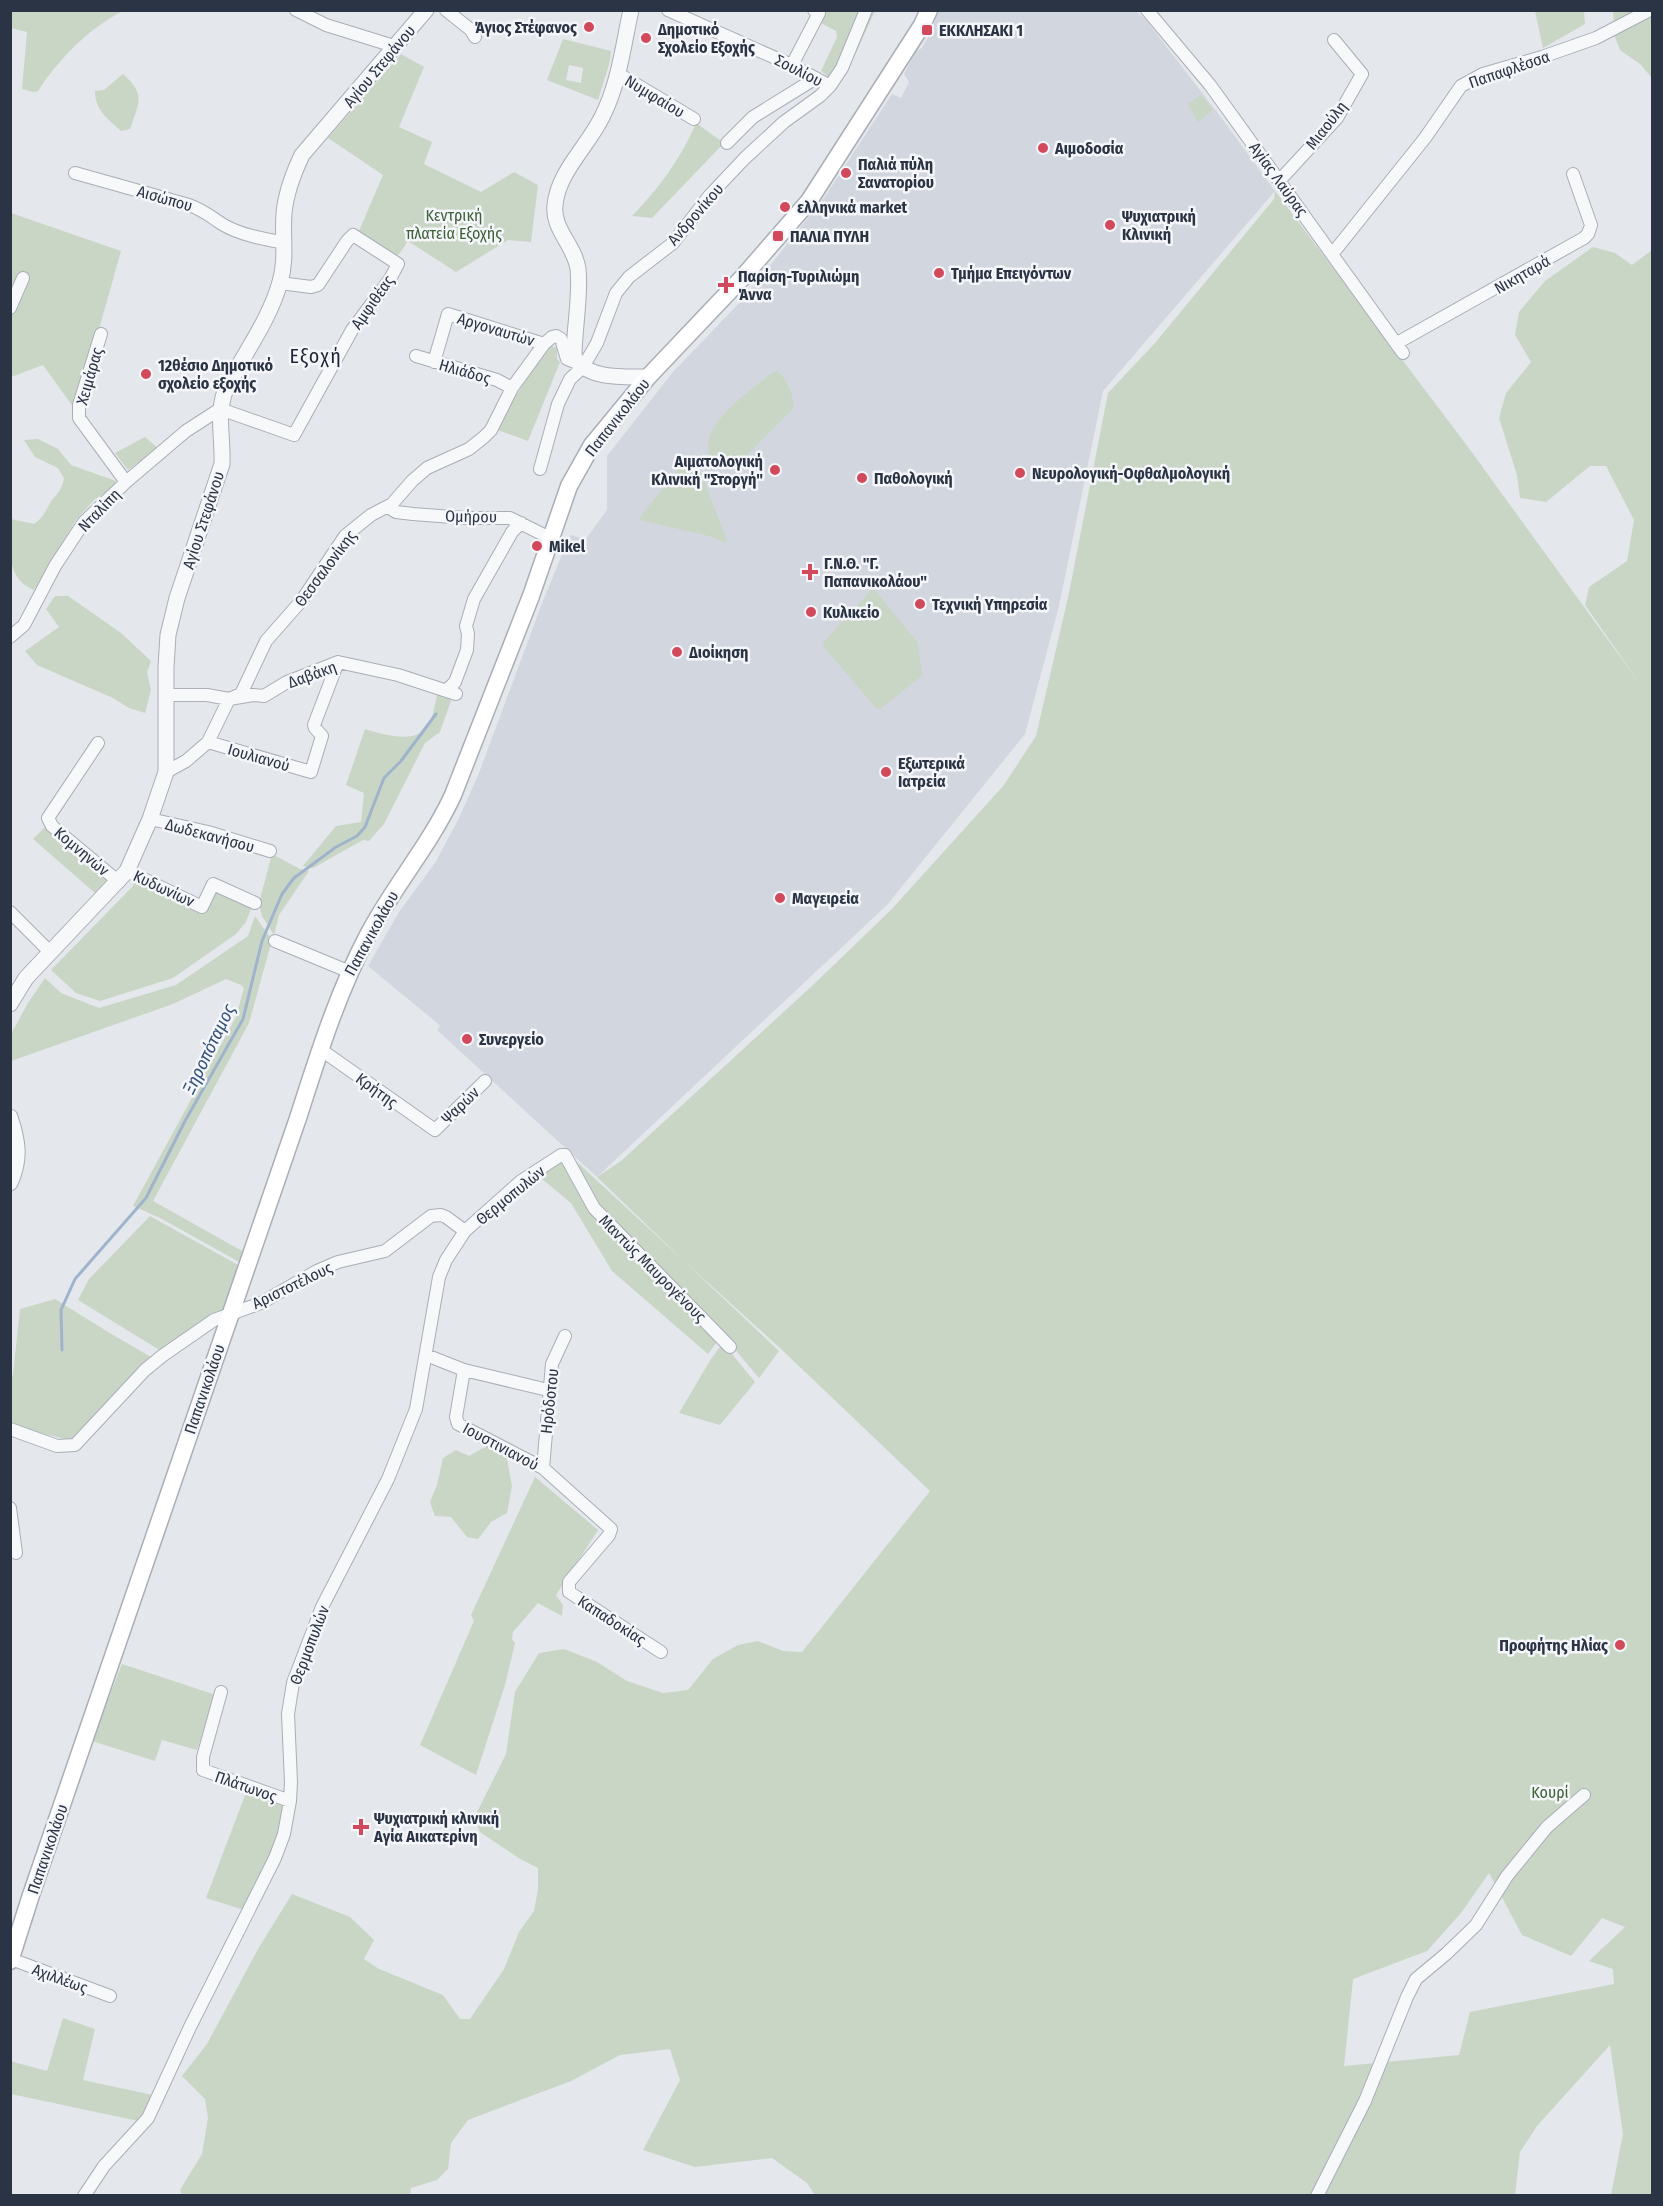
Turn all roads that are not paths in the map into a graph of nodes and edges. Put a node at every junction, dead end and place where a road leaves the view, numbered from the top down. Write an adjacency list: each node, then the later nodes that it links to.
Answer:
1 (296, 10): 12 (street)
2 (326, 10): 12 (street)
3 (426, 10): 15 (street, Αγίου Στεφάνου)
4 (446, 10): 13 (street)
5 (631, 10): 17 (street)
6 (668, 10): 16 (street, Σουλίου)
7 (866, 10): 19 (street, Ανδρονίκου)
8 (929, 10): 36 (main road, Παπανικολάου)
9 (1650, 10): 26 (street, Παπαφλέσσα)
10 (1151, 11): 24 (street, Αγίας Λαύρας)
11 (816, 12): 16 (street)
12 (326, 26): 15 (street)
13 (475, 37)
14 (1334, 40): 24 (street, Μιαούλη)
15 (396, 47): 25 (street, Αγίου Στεφάνου)
16 (792, 65): 18 (street, Σουλίου)
17 (617, 73): 20 (street, Νυμφαίου); 35 (street)
18 (816, 78): 19 (street, Σουλίου); 21 (street)
19 (831, 86): 35 (street, Ανδρονίκου)
20 (694, 119)
21 (727, 143)
22 (75, 173): 25 (street, Αισώπου)
23 (1573, 174): 32 (street, Νικηταρά)
24 (1280, 180): 26 (street, Αγίας Λαύρας)
25 (285, 243): 28 (street, Αγίου Στεφάνου)
26 (1333, 253): 32 (street, Αγίας Λαύρας)
27 (23, 278): 29 (street)
28 (280, 283): 38 (street, Αγίου Στεφάνου); 38 (street, Αμφιθέας)
29 (10, 309)
30 (101, 334): 40 (street, Χειμάρας)
31 (544, 344): 34 (street, Αργοναυτών); 35 (street); 37 (street, Θεσσαλονίκης)
32 (1400, 348)
33 (416, 356): 34 (street, Ηλιάδος)
34 (434, 362): 37 (street, Ηλιάδος)
35 (580, 365): 36 (street); 39 (street, Ανδρονίκου)
36 (648, 377): 43 (main road, Παπανικολάου)
37 (512, 388): 41 (street, Θεσσαλονίκης)
38 (219, 409): 40 (street, Νταλίπη); 46 (street, Αγίου Στεφάνου)
39 (540, 470)
40 (126, 482): 44 (street, Νταλίπη)
41 (388, 507): 42 (street, Ομήρου); 47 (street, Θεσσαλονίκης)
42 (521, 523): 43 (street, Ομήρου); 45 (street, Δαβάκη)
43 (550, 538): 58 (main road, Παπανικολάου)
44 (10, 638)
45 (338, 662): 47 (street, Δαβάκη); 48 (street, Ιουλιανού)
46 (166, 695): 47 (street, Δαβάκη); 50 (street, Αγίου Στεφάνου)
47 (229, 699): 48 (street, Θεσσαλονίκης)
48 (208, 742): 50 (street, Θεσσαλονίκης)
49 (99, 743): 53 (street, Κομνηνών)
50 (166, 772): 51 (street, Αγίου Στεφάνου)
51 (150, 819): 52 (street, Δωδεκανήσου); 53 (street, Αγίου Στεφάνου)
52 (270, 851)
53 (123, 877): 54 (street, Κυδωνίων); 57 (street, Αγίου Στεφάνου)
54 (255, 903)
55 (10, 912): 57 (street)
56 (275, 941): 58 (street)
57 (50, 952): 59 (street, Αγίου Στεφάνου)
58 (350, 972): 60 (main road, Παπανικολάου)
59 (10, 1004)
60 (320, 1049): 63 (street, Κρήτης); 67 (main road, Παπανικολάου)
61 (485, 1081): 63 (street, Ψαρών)
62 (10, 1117): 65 (street)
63 (435, 1130)
64 (565, 1155): 66 (street, Θερμοπυλών); 69 (street, Μαντώς Μαυρογένους)
65 (10, 1183)
66 (465, 1231): 67 (street, Αριστοτέλους); 70 (street, Θερμοπυλών)
67 (230, 1312): 73 (street, Αριστοτέλους); 82 (main road, Παπανικολάου)
68 (565, 1336): 72 (street, Ηρόδοτου)
69 (730, 1347)
70 (426, 1355): 71 (street); 81 (street, Θερμοπυλών)
71 (464, 1370): 72 (street); 74 (street, Ιουστινιανού)
72 (548, 1390): 74 (street, Ηρόδοτου)
73 (10, 1429)
74 (543, 1468): 76 (street, Ιουστινιανού)
75 (10, 1508): 77 (street)
76 (612, 1530): 78 (street, Καπαδοκίας)
77 (16, 1553)
78 (661, 1652)
79 (221, 1692): 81 (street, Πλάτωνος)
80 (1584, 1795): 85 (street)
81 (290, 1801): 84 (street, Θερμοπυλών)
82 (11, 1959): 83 (street, Αχιλλέως)
83 (110, 1996)
84 (84, 2196)
85 (1317, 2196)

